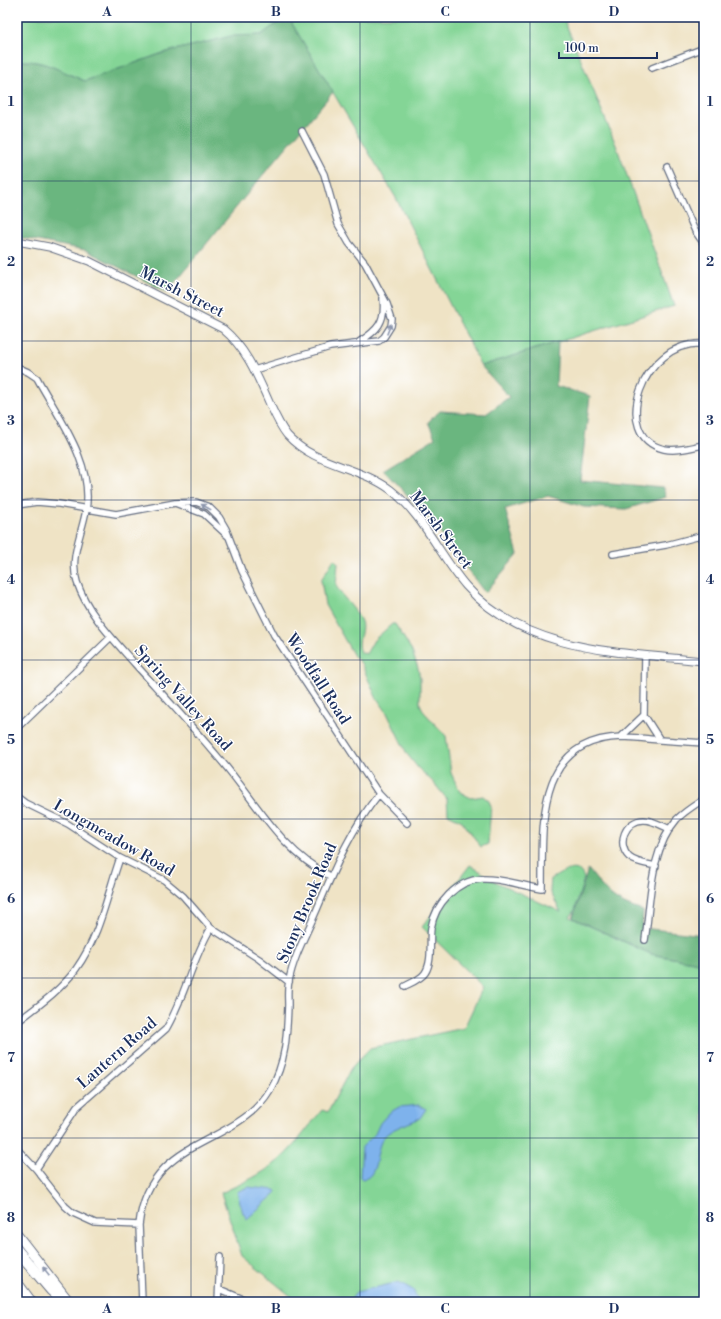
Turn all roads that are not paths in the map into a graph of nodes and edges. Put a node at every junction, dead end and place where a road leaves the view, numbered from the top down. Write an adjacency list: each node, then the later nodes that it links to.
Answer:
1 (700, 17): 2 (main road)
2 (704, 26)
3 (704, 48): 4 (street)
4 (652, 68)
5 (302, 131): 9 (street)
6 (667, 167): 8 (street)
7 (17, 241): 13 (street, Marsh Street)
8 (704, 244)
9 (382, 293): 10 (street); 10 (street, one-way to 9)
10 (358, 343): 13 (street)
11 (704, 344): 14 (street)
12 (17, 367): 16 (street, Spring Valley Road)
13 (254, 370): 20 (street, Marsh Street)
14 (704, 445)
15 (17, 505): 16 (street, Woodfall Road)
16 (86, 510): 19 (street, Spring Valley Road); 27 (street, Woodfall Road)
17 (704, 535): 18 (street)
18 (614, 554)
19 (111, 636): 23 (street); 34 (street, Spring Valley Road)
20 (645, 654): 21 (street, Marsh Street); 22 (street)
21 (704, 661)
22 (644, 715): 24 (street); 25 (street)
23 (17, 728)
24 (621, 737): 25 (street); 38 (street)
25 (660, 740): 26 (street)
26 (704, 743)
27 (379, 794): 30 (street, Woodfall Road); 34 (street, Stony Brook Road)
28 (17, 797): 32 (street, Longmeadow Road)
29 (704, 799): 31 (street)
30 (407, 823)
31 (670, 829): 33 (street); 33 (street)
32 (120, 858): 35 (street, Longmeadow Road); 39 (street)
33 (656, 866): 36 (street)
34 (330, 876): 37 (street, Stony Brook Road)
35 (211, 928): 37 (street, Longmeadow Road); 41 (street, Lantern Road)
36 (645, 940)
37 (289, 982): 42 (street, Stony Brook Road)
38 (405, 986)
39 (17, 1022)
40 (17, 1149): 41 (street)
41 (36, 1169): 42 (street)
42 (139, 1225): 51 (street, Stony Brook Road)
43 (17, 1234): 50 (main road, one-way to 43)
44 (17, 1250): 49 (highway)
45 (220, 1257): 47 (street)
46 (17, 1283): 48 (highway)
47 (219, 1289): 52 (street); 53 (street)
48 (31, 1302)
49 (64, 1302)
50 (70, 1302)
51 (142, 1302)
52 (218, 1302)
53 (250, 1302)

